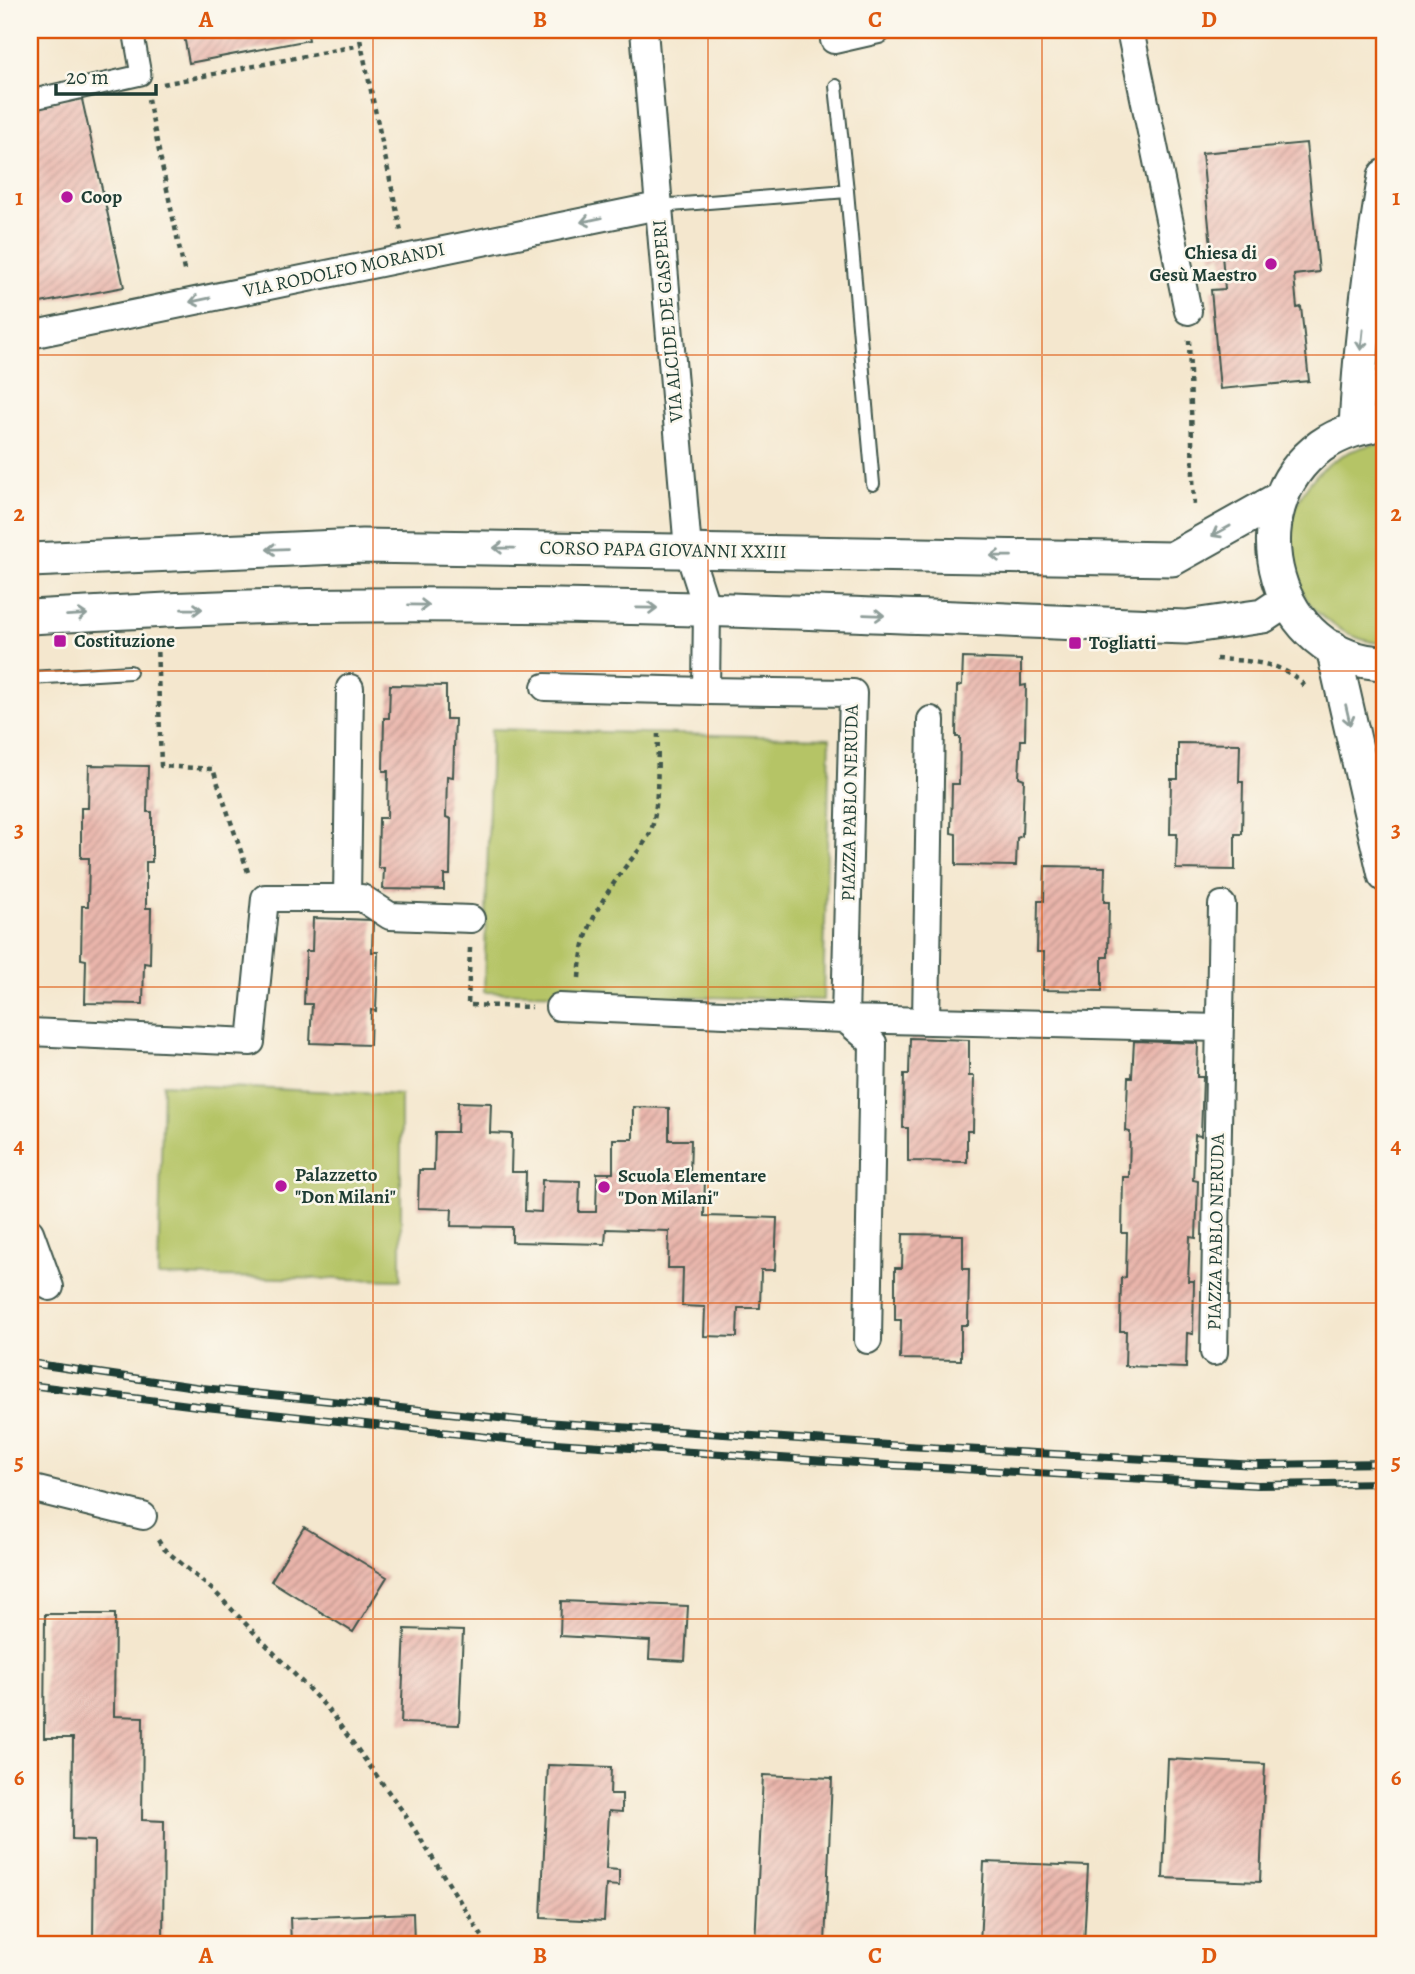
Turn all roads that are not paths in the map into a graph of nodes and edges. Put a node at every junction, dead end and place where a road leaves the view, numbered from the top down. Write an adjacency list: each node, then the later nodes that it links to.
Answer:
1 (132, 30): 7 (street)
2 (645, 30): 10 (street, VIA ALCIDE DE GASPERI)
3 (878, 30): 5 (street)
4 (1130, 30): 11 (street)
5 (834, 40)
6 (836, 86): 9 (lane)
7 (30, 100)
8 (1385, 176): 13 (street, one-way to 13)
9 (847, 191): 10 (lane); 14 (lane)
10 (658, 206): 12 (street, VIA RODOLFO MORANDI, one-way to 12); 16 (street, VIA ALCIDE DE GASPERI)
11 (1188, 311)
12 (30, 335)
13 (1371, 425): 15 (street)
14 (873, 484)
15 (1281, 498): 16 (street, CORSO PAPA GIOVANNI XXIII, one-way to 16); 18 (street)
16 (688, 550): 17 (street, CORSO PAPA GIOVANNI XXIII, one-way to 17); 19 (street, VIA ALCIDE DE GASPERI)
17 (30, 561)
18 (1287, 600): 19 (street, one-way to 18); 21 (street)
19 (707, 609): 20 (street, one-way to 19); 27 (street)
20 (30, 617)
21 (1333, 648): 22 (street); 29 (street, one-way to 29)
22 (1385, 663)
23 (130, 672): 24 (lane)
24 (30, 678)
25 (545, 687): 27 (street, PIAZZA PABLO NERUDA)
26 (350, 688): 30 (street)
27 (706, 691): 34 (street, PIAZZA PABLO NERUDA)
28 (931, 720): 35 (street)
29 (1385, 875)
30 (347, 898): 32 (street); 37 (street)
31 (1222, 905): 36 (street, PIAZZA PABLO NERUDA)
32 (471, 919)
33 (568, 1008): 34 (street)
34 (845, 1019): 35 (street); 40 (street)
35 (926, 1021): 36 (street)
36 (1220, 1028): 41 (street, PIAZZA PABLO NERUDA)
37 (30, 1032)
38 (30, 1232): 39 (street)
39 (50, 1287)
40 (868, 1340)
41 (1214, 1352)
42 (30, 1488): 43 (street)
43 (143, 1516)

